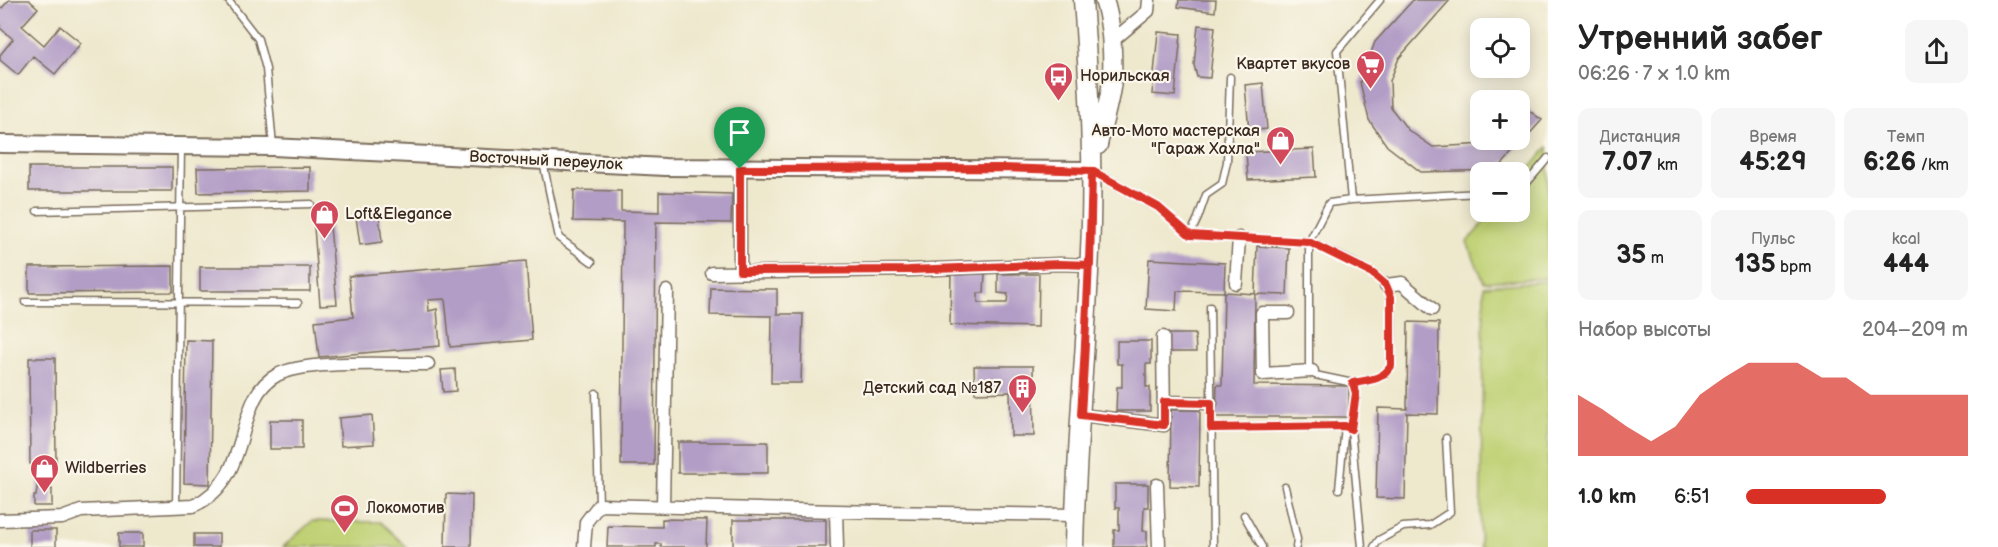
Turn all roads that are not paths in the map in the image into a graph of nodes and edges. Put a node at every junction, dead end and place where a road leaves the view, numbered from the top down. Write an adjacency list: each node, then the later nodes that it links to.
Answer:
1 (228, 0): 10 (lane)
2 (1083, 0): 14 (main road)
3 (1104, 0): 6 (main road)
4 (1149, 0): 6 (street)
5 (1380, 0): 17 (lane)
6 (1111, 42): 14 (main road)
7 (1230, 76): 21 (lane)
8 (0, 144): 9 (street, Восточный переулок)
9 (181, 146): 10 (street, Восточный переулок); 19 (lane)
10 (273, 147): 12 (street, Восточный переулок)
11 (1548, 158): 15 (lane)
12 (543, 161): 13 (street, Восточный переулок); 24 (lane)
13 (740, 169): 14 (street, Восточный переулок); 26 (street)
14 (1092, 171): 21 (lane); 25 (main road)
15 (1530, 179)
16 (1470, 194): 17 (lane)
17 (1351, 200): 23 (lane)
18 (311, 204): 19 (lane)
19 (181, 207): 20 (lane); 33 (lane)
20 (37, 211)
21 (1190, 235): 22 (lane)
22 (1239, 238): 23 (lane); 28 (street)
23 (1309, 242): 29 (lane); 39 (lane)
24 (592, 262)
25 (1090, 265): 26 (street); 44 (main road)
26 (740, 271): 27 (street)
27 (712, 273)
28 (1236, 283)
29 (1386, 285): 35 (street); 40 (lane)
30 (666, 291): 52 (street)
31 (25, 302): 33 (lane)
32 (298, 303): 33 (lane)
33 (179, 304): 53 (lane)
34 (1210, 307): 43 (lane)
35 (1431, 309)
36 (1288, 313): 39 (street)
37 (1162, 337): 42 (street)
38 (428, 364): 53 (street)
39 (1312, 371): 40 (lane)
40 (1353, 383): 46 (lane)
41 (596, 393): 51 (lane)
42 (1164, 402): 43 (street); 44 (street)
43 (1211, 403): 45 (lane)
44 (1081, 415): 56 (main road)
45 (1211, 428): 46 (lane); 62 (lane)
46 (1348, 428): 50 (lane); 65 (lane)
47 (1446, 438): 66 (lane)
48 (1157, 485): 61 (street)
49 (1285, 487): 64 (lane)
50 (1339, 489)
51 (599, 506): 52 (street); 58 (street)
52 (663, 506): 54 (street)
53 (176, 507): 57 (street)
54 (836, 511): 56 (street); 59 (street)
55 (1244, 514): 63 (lane)
56 (1075, 515): 60 (main road)
57 (0, 520)
58 (584, 547)
59 (837, 547)
60 (1074, 547)
61 (1160, 547)
62 (1213, 547)
63 (1262, 547)
64 (1296, 547)
65 (1362, 547)
66 (1374, 547)

